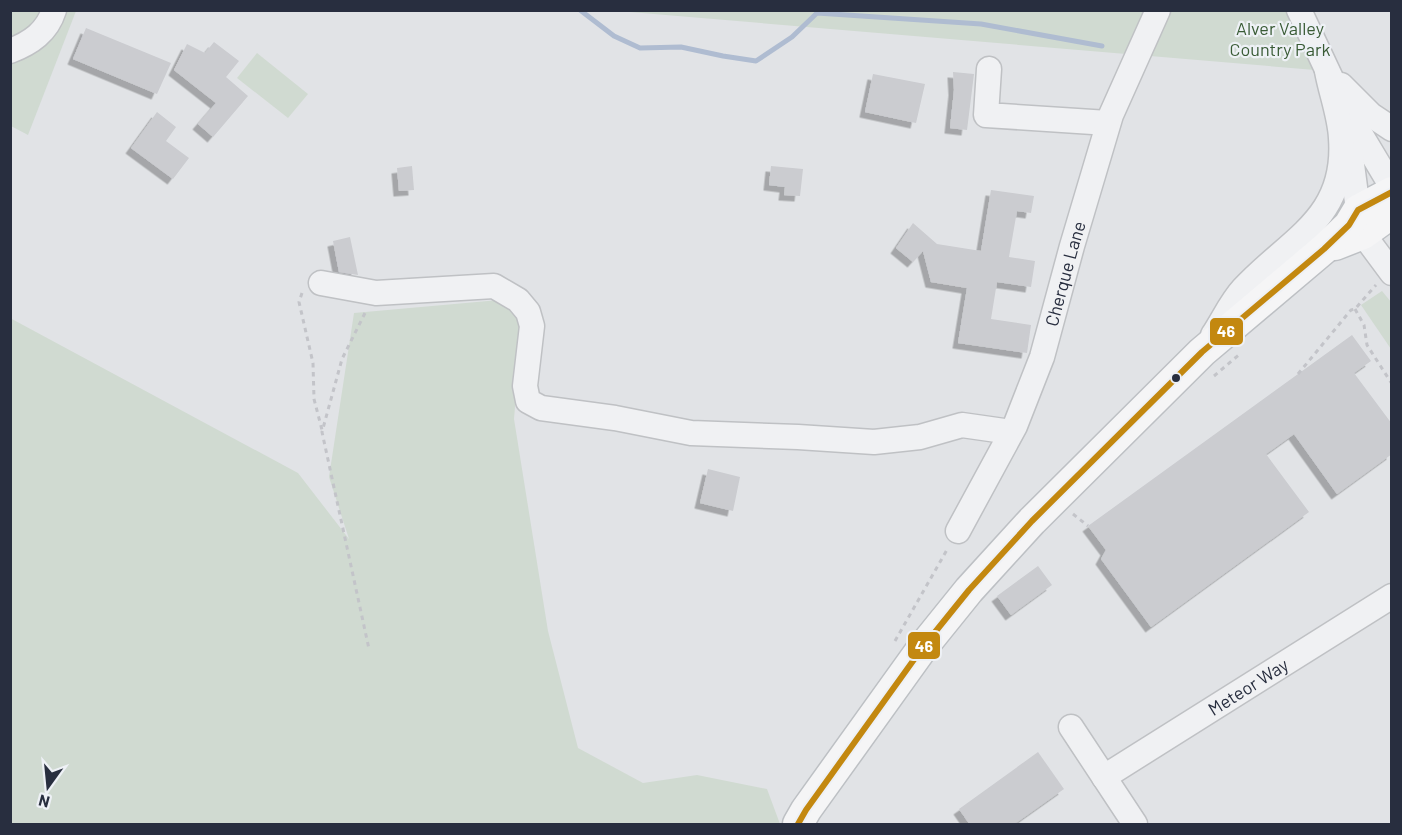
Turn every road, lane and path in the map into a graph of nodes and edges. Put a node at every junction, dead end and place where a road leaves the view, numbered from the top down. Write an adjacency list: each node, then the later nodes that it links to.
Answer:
1 (54, 10): 4 (street)
2 (1158, 10): 8 (street, Cherque Lane)
3 (1299, 10): 6 (street)
4 (10, 51)
5 (989, 69): 8 (street)
6 (1327, 71): 7 (street); 9 (street); 19 (street)
7 (1346, 110): 10 (street); 13 (street)
8 (1108, 123): 24 (street, Cherque Lane)
9 (1392, 129)
10 (1392, 187)
11 (1392, 192): 13 (main road)
12 (1392, 213): 13 (main road)
13 (1361, 222): 14 (street); 19 (main road)
14 (1388, 274): 17 (path)
15 (321, 283): 16 (street); 23 (path)
16 (381, 293): 23 (path); 24 (street)
17 (1355, 309): 20 (path); 22 (path)
18 (1248, 347): 21 (path)
19 (1202, 352): 32 (main road)
20 (1298, 374)
21 (1208, 381)
22 (1392, 384)
23 (322, 432): 29 (path)
24 (1011, 432): 27 (street, Cherque Lane)
25 (1065, 508): 26 (path)
26 (1088, 526)
27 (958, 531)
28 (1392, 596): 31 (street, Meteor Way)
29 (369, 649)
30 (1071, 727): 31 (street)
31 (1104, 777): 33 (street)
32 (798, 825)
33 (1135, 825)

